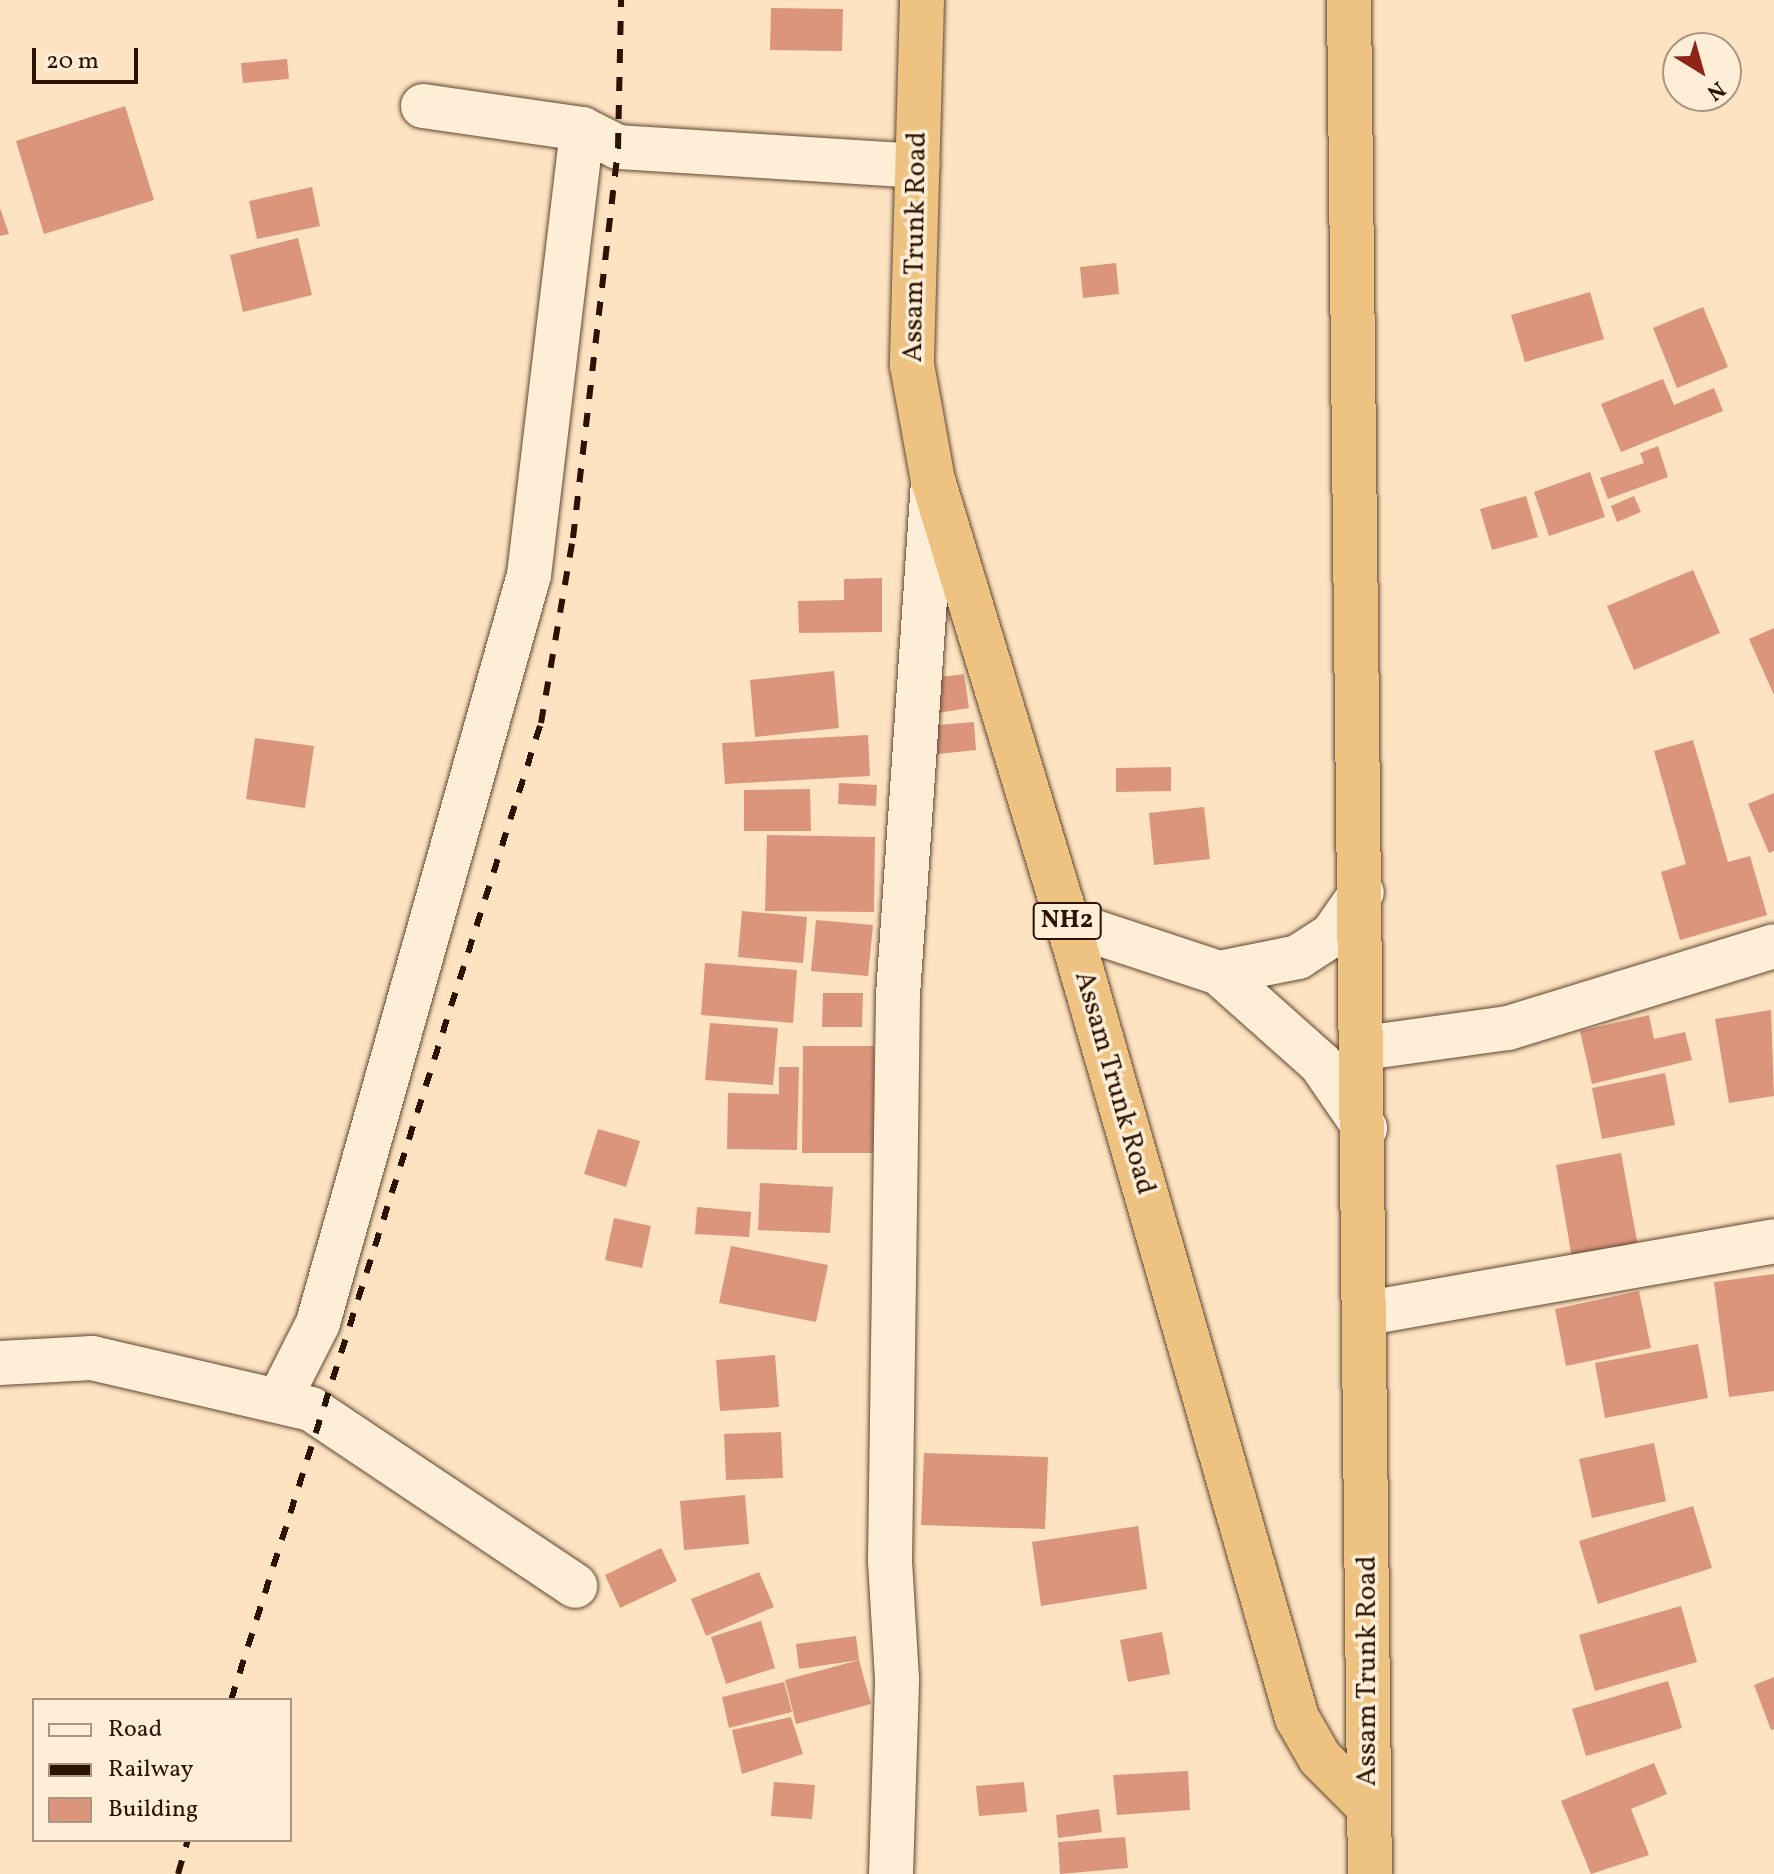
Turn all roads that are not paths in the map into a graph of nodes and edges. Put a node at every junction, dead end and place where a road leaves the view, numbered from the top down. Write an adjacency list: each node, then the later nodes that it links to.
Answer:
1 (922, 0): 5 (highway, Assam Trunk Road / NH2)
2 (1349, 0): 7 (highway, Assam Trunk Road)
3 (423, 106): 4 (street)
4 (582, 129): 5 (street); 16 (street)
5 (917, 166): 6 (highway, Assam Trunk Road / NH2)
6 (933, 480): 8 (highway, Assam Trunk Road / NH2); 19 (street)
7 (1362, 892): 10 (street); 11 (highway, Assam Trunk Road)
8 (1068, 923): 10 (street); 18 (highway, Assam Trunk Road / NH2)
9 (1774, 946): 11 (street)
10 (1219, 973): 12 (street)
11 (1364, 1048): 12 (highway, Assam Trunk Road)
12 (1365, 1128): 14 (highway, Assam Trunk Road)
13 (1774, 1241): 14 (street)
14 (1367, 1313): 18 (highway, Assam Trunk Road)
15 (0, 1363): 16 (street)
16 (279, 1400): 17 (street)
17 (575, 1586)
18 (1368, 1806): 20 (highway, Assam Trunk Road)
19 (891, 1874)
20 (1370, 1874)

